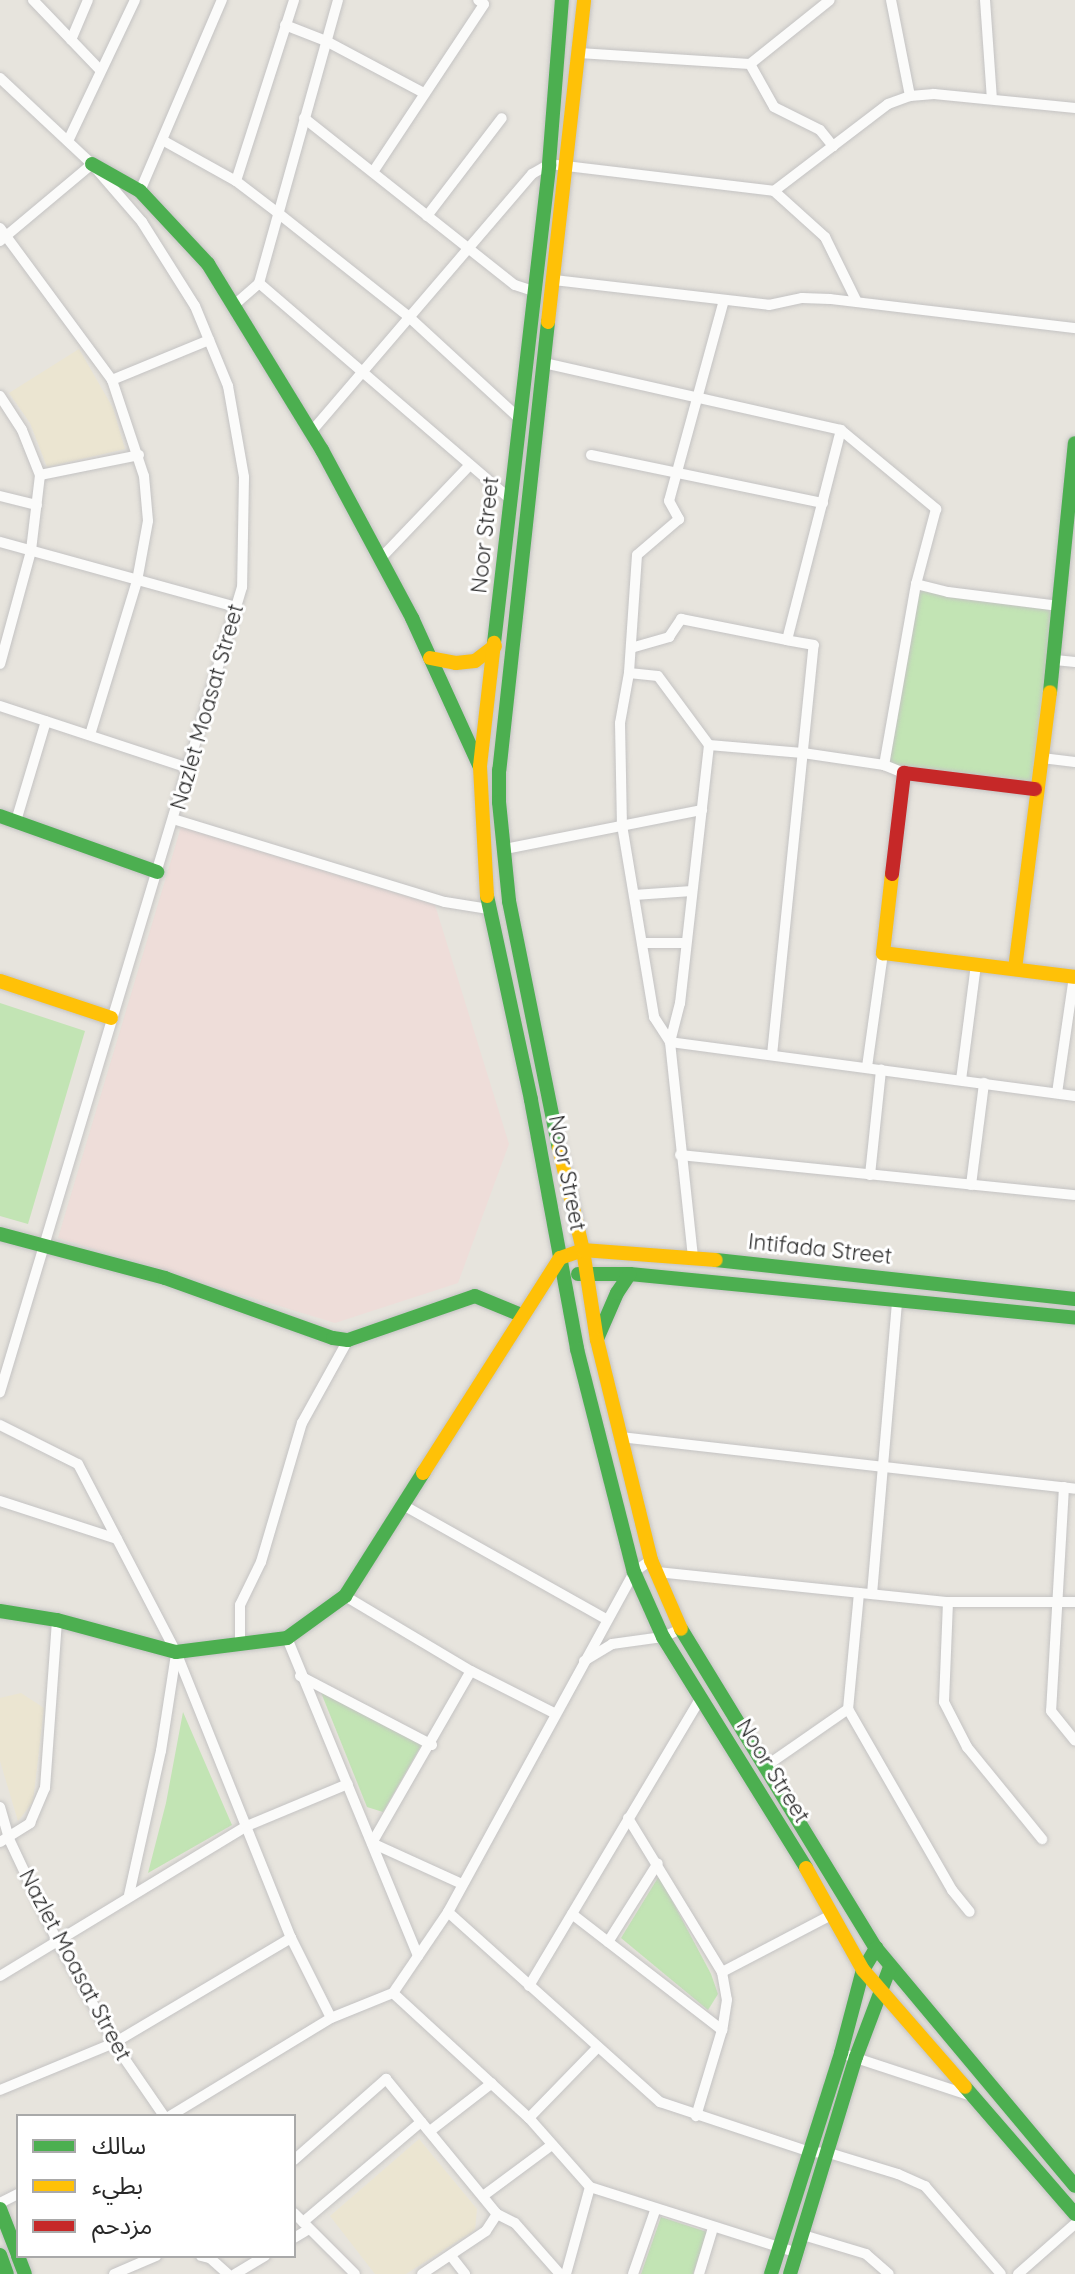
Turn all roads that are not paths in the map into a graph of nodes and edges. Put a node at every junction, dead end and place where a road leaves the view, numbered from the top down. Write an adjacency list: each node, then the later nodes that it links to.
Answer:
1 (33, 0): 14 (street)
2 (88, 0): 14 (street)
3 (135, 0): 18 (street)
4 (222, 0): 27 (street)
5 (294, 0): 13 (street)
6 (338, 0): 15 (street)
7 (478, 0): 20 (street)
8 (562, 0): 30 (main road, Noor Street)
9 (584, 0): 16 (main road, Noor Street)
10 (830, 0): 17 (street)
11 (891, 0): 21 (street)
12 (985, 0): 22 (street)
13 (285, 25): 15 (street); 33 (street)
14 (71, 40): 18 (street)
15 (326, 41): 20 (street); 24 (street)
16 (579, 53): 17 (street); 31 (main road, Noor Street)
17 (750, 64): 28 (street)
18 (101, 71): 26 (street)
19 (0, 78): 26 (street, Nazlet Moasat Street)
20 (424, 93): 32 (street)
21 (910, 96): 22 (street); 28 (street)
22 (992, 99): 23 (street)
23 (1075, 108)
24 (304, 118): 32 (street); 36 (street)
25 (502, 118): 37 (street)
26 (68, 141): 29 (street, Nazlet Moasat Street)
27 (164, 141): 33 (street); 34 (street)
28 (833, 146): 35 (street)
29 (92, 164): 34 (main road); 38 (street); 48 (street, Nazlet Moasat Street)
30 (549, 164): 31 (street); 39 (street); 42 (main road, Noor Street)
31 (566, 164): 35 (street); 40 (main road, Noor Street)
32 (373, 172): 37 (street)
33 (236, 181): 36 (street)
34 (140, 191): 45 (main road)
35 (774, 191): 44 (street)
36 (278, 213): 41 (street); 46 (street)
37 (427, 216): 39 (street)
38 (2, 235): 51 (street)
39 (469, 250): 42 (street); 46 (street)
40 (554, 280): 43 (street); 49 (main road, Noor Street)
41 (259, 283): 45 (street); 50 (street)
42 (534, 291): 54 (main road, Noor Street)
43 (724, 300): 44 (street); 53 (street)
44 (857, 302): 47 (street)
45 (233, 306): 56 (main road)
46 (409, 317): 50 (street); 54 (street)
47 (1075, 328)
48 (209, 340): 51 (street); 75 (street, Nazlet Moasat Street)
49 (544, 363): 53 (street); 94 (main road, Noor Street)
50 (361, 370): 56 (street); 61 (street)
51 (112, 380): 58 (street)
52 (0, 396): 63 (street)
53 (697, 398): 55 (street); 62 (street)
54 (520, 419): 65 (main road, Noor Street)
55 (841, 430): 66 (street); 73 (street)
56 (311, 432): 70 (main road)
57 (1075, 443): 60 (main road)
58 (139, 455): 63 (street); 72 (street)
59 (591, 455): 62 (street)
60 (1074, 464): 71 (main road)
61 (469, 466): 65 (street); 70 (street)
62 (677, 473): 66 (street); 78 (street)
63 (40, 475): 67 (street)
64 (0, 496): 67 (street)
65 (511, 500): 77 (main road, Noor Street)
66 (823, 503): 76 (street)
67 (37, 505): 69 (street)
68 (0, 542): 69 (street)
69 (31, 551): 72 (street); 82 (street)
70 (380, 559): 79 (main road)
71 (1069, 563): 74 (main road)
72 (137, 581): 75 (street); 86 (street)
73 (916, 584): 74 (street); 91 (street)
74 (1059, 606): 80 (main road)
75 (236, 607): 93 (street, Nazlet Moasat Street)
76 (787, 640): 78 (street); 88 (street)
77 (495, 646): 79 (main road); 92 (main road, Noor Street)
78 (631, 648): 83 (street)
79 (430, 658): 92 (main road)
80 (1055, 660): 81 (street); 89 (main road)
81 (1075, 662)
82 (0, 664)
83 (629, 673): 87 (street); 103 (street)
84 (0, 706): 85 (street)
85 (46, 721): 86 (street); 102 (street)
86 (90, 735): 93 (street)
87 (709, 745): 88 (street); 99 (street)
88 (803, 753): 91 (street); 118 (street)
89 (1042, 758): 90 (street); 96 (main road)
90 (1075, 762)
91 (884, 765): 95 (street)
92 (480, 766): 94 (main road); 97 (main road, Noor Street)
93 (189, 768): 101 (street, Nazlet Moasat Street)
94 (499, 770): 98 (main road, Noor Street)
95 (904, 773): 96 (main road); 111 (main road)
96 (1035, 789): 113 (main road)
97 (480, 802): 98 (main road); 108 (main road, Noor Street)
98 (499, 802): 104 (main road, Noor Street)
99 (702, 810): 103 (street); 106 (street)
100 (0, 816): 102 (main road)
101 (173, 819): 105 (street, Nazlet Moasat Street); 108 (street)
102 (16, 821): 105 (main road)
103 (622, 825): 104 (street); 107 (street)
104 (505, 849): 131 (main road, Noor Street)
105 (157, 872): 116 (street, Nazlet Moasat Street)
106 (692, 891): 107 (street); 110 (street)
107 (634, 895): 109 (street)
108 (488, 909): 132 (main road, Noor Street)
109 (642, 943): 110 (street); 117 (street)
110 (686, 943): 117 (street)
111 (883, 953): 112 (main road); 119 (street)
112 (976, 964): 113 (main road); 121 (street)
113 (1015, 969): 114 (main road)
114 (1074, 977): 123 (street)
115 (0, 981): 116 (main road)
116 (111, 1018): 130 (street, Nazlet Moasat Street)
117 (670, 1042): 118 (street); 125 (street)
118 (772, 1055): 119 (street)
119 (867, 1067): 120 (street)
120 (881, 1070): 121 (street); 126 (street)
121 (961, 1080): 122 (street)
122 (984, 1083): 123 (street); 127 (street)
123 (1057, 1093): 124 (street)
124 (1075, 1096)
125 (680, 1155): 126 (street); 133 (street)
126 (870, 1175): 127 (street)
127 (971, 1185): 128 (street)
128 (1075, 1195)
129 (0, 1234): 130 (main road)
130 (41, 1246): 142 (main road); 144 (street, Nazlet Moasat Street)
131 (583, 1250): 132 (main road, Intifada Street); 133 (main road, Intifada Street); 134 (main road, Noor Street)
132 (560, 1258): 136 (main road, Noor Street); 137 (main road)
133 (693, 1258): 138 (main road, Intifada Street)
134 (587, 1272): 135 (main road, Intifada Street); 136 (main road, Intifada Street); 143 (main road, Noor Street)
135 (630, 1274): 139 (main road, Intifada Street); 143 (main road)
136 (564, 1277): 137 (main road, Intifada Street); 153 (main road, Noor Street)
137 (546, 1279): 140 (main road)
138 (1075, 1299)
139 (897, 1300): 141 (main road, Intifada Street); 147 (street)
140 (521, 1315): 142 (main road); 150 (main road)
141 (1075, 1318)
142 (348, 1340): 166 (street)
143 (597, 1340): 146 (main road, Noor Street)
144 (0, 1392)
145 (0, 1425): 151 (street)
146 (621, 1437): 147 (street); 152 (main road, Noor Street)
147 (882, 1469): 148 (street); 155 (street)
148 (1069, 1488): 159 (street)
149 (0, 1501): 151 (street)
150 (403, 1505): 156 (main road); 161 (street)
151 (117, 1539): 167 (street)
152 (654, 1566): 153 (street); 154 (street); 163 (main road, Noor Street)
153 (634, 1572): 161 (street); 164 (main road, Noor Street)
154 (859, 1593): 155 (street); 172 (street)
155 (872, 1594): 157 (street)
156 (345, 1596): 165 (main road); 169 (street)
157 (948, 1602): 159 (street); 181 (street)
158 (1075, 1602): 159 (street)
159 (1056, 1603): 174 (street)
160 (0, 1611): 162 (main road)
161 (606, 1619): 168 (street)
162 (57, 1620): 167 (main road); 182 (street)
163 (681, 1629): 164 (street); 176 (main road, Noor Street)
164 (663, 1637): 168 (street); 171 (main road, Noor Street)
165 (287, 1638): 166 (main road); 170 (street)
166 (240, 1644): 167 (main road)
167 (176, 1652): 180 (street); 186 (street)
168 (583, 1662): 173 (street)
169 (471, 1671): 173 (street); 175 (street)
170 (300, 1676): 175 (street); 177 (street)
171 (701, 1697): 179 (street); 190 (main road, Noor Street)
172 (848, 1709): 176 (street); 188 (street)
173 (554, 1713): 185 (street)
174 (1075, 1741)
175 (432, 1745): 183 (street)
176 (766, 1766): 194 (main road, Noor Street)
177 (348, 1784): 180 (street); 183 (street)
178 (0, 1807): 182 (street, Nazlet Moasat Street)
179 (628, 1818): 184 (street); 189 (street)
180 (247, 1826): 186 (street); 191 (street)
181 (1042, 1839)
182 (5, 1841): 192 (street, Nazlet Moasat Street)
183 (372, 1843): 185 (street); 195 (street)
184 (658, 1863): 193 (street); 198 (street)
185 (462, 1884): 187 (street)
186 (129, 1895): 192 (street)
187 (448, 1912): 195 (street); 200 (street)
188 (970, 1912)
189 (572, 1914): 193 (street); 200 (street)
190 (831, 1915): 197 (main road, Noor Street); 198 (street)
191 (291, 1938): 203 (street); 205 (street)
192 (57, 1941): 199 (street); 205 (street, Nazlet Moasat Street)
193 (608, 1942): 204 (street)
194 (876, 1948): 196 (main road, Noor Street); 197 (main road)
195 (418, 1956): 202 (street)
196 (890, 1967): 201 (main road); 221 (main road, Noor Street)
197 (863, 1970): 201 (main road, Noor Street); 207 (main road)
198 (722, 1972): 204 (street)
199 (0, 1976)
200 (529, 1986): 206 (street)
201 (881, 1988): 207 (main road); 210 (main road, Noor Street)
202 (393, 1993): 203 (street); 208 (street)
203 (331, 2018): 212 (street)
204 (722, 2030): 213 (street)
205 (114, 2043): 209 (street); 211 (street, Nazlet Moasat Street)
206 (598, 2047): 213 (street); 214 (street)
207 (849, 2055): 210 (street); 218 (main road); 219 (main road)
208 (492, 2083): 214 (street); 216 (street)
209 (0, 2090)
210 (974, 2096): 227 (main road, Noor Street)
211 (166, 2114)
212 (170, 2114)
213 (696, 2116): 218 (street)
214 (529, 2118): 217 (street)
215 (421, 2122): 216 (street); 220 (street); 230 (street)
216 (430, 2131): 223 (street)
217 (552, 2145): 222 (street); 223 (street)
218 (810, 2152): 219 (street); 234 (main road)
219 (829, 2153): 232 (main road); 256 (street)
220 (296, 2158)
221 (1075, 2186)
222 (590, 2187): 225 (street); 251 (street)
223 (483, 2196): 226 (street)
224 (0, 2206): 235 (main road)
225 (655, 2211): 231 (street); 252 (street)
226 (497, 2214): 238 (street); 250 (street)
227 (1075, 2214)
228 (296, 2215): 230 (street)
229 (1075, 2224): 257 (street)
230 (306, 2226): 233 (street); 247 (street)
231 (713, 2228): 234 (street); 253 (street)
232 (803, 2235): 236 (main road); 242 (street)
233 (296, 2236)
234 (779, 2247): 236 (street); 254 (main road)
235 (16, 2250)
236 (798, 2253): 255 (main road)
237 (0, 2255): 243 (main road)
238 (451, 2256): 248 (street); 249 (street)
239 (210, 2258): 245 (street)
240 (262, 2258): 246 (street)
241 (138, 2269): 244 (street)
242 (884, 2272)
243 (7, 2274)
244 (114, 2274)
245 (228, 2274)
246 (235, 2274)
247 (355, 2274)
248 (422, 2274)
249 (465, 2274)
250 (560, 2274)
251 (566, 2274)
252 (633, 2274)
253 (699, 2274)
254 (771, 2274)
255 (790, 2274)
256 (1001, 2274)
257 (1018, 2274)

